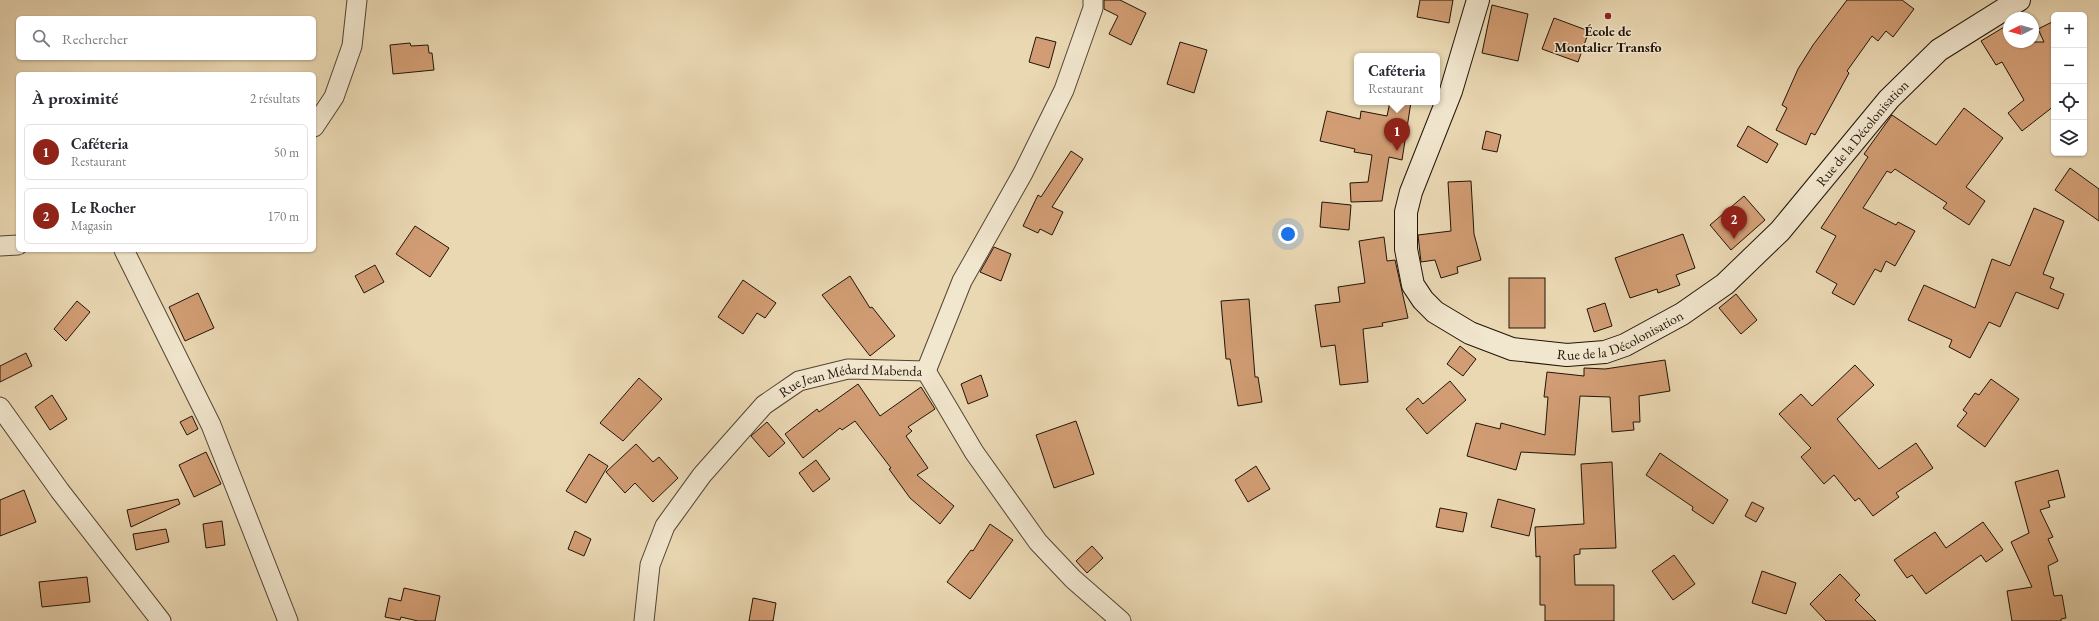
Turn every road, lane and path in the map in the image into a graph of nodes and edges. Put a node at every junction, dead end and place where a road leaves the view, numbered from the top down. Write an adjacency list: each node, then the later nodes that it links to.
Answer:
1 (357, 0): 5 (street)
2 (1093, 0): 9 (street)
3 (1478, 0): 4 (street, Rue de la Décolonisation)
4 (2019, 0)
5 (316, 124)
6 (16, 245): 7 (street)
7 (0, 246)
8 (125, 252): 12 (street)
9 (926, 371): 13 (street, Rue Jean Médard Mabenda); 14 (street, Rue Jean Médard Mabenda)
10 (0, 407): 11 (street)
11 (161, 621)
12 (288, 621)
13 (644, 621)
14 (1121, 621)

